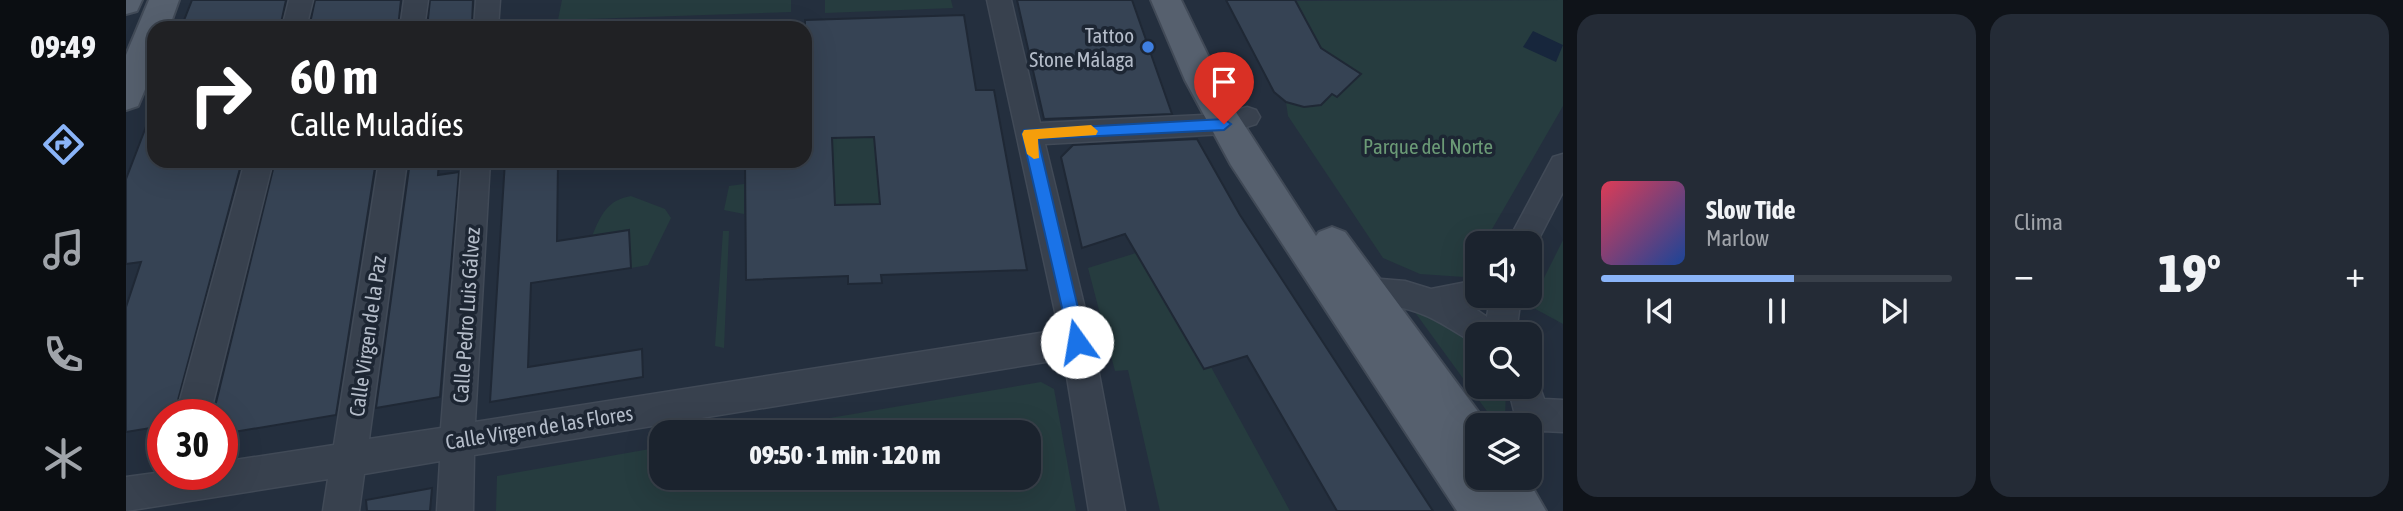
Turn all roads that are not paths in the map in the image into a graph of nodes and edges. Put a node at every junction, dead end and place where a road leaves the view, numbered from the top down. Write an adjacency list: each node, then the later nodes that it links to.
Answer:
1 (164, 0): 8 (main road)
2 (301, 0): 9 (street)
3 (416, 0): 10 (street)
4 (488, 0): 11 (street)
5 (999, 0): 15 (street)
6 (1167, 0): 14 (main road)
7 (1194, 0): 14 (main road)
8 (156, 21)
9 (296, 21)
10 (413, 21)
11 (486, 21)
12 (147, 43): 13 (main road)
13 (126, 97)
14 (1235, 121): 15 (street); 21 (main road)
15 (1030, 134): 25 (street)
16 (1563, 165): 20 (street)
17 (257, 168): 26 (street)
18 (392, 168): 28 (street, Calle Virgen de la Paz)
19 (476, 168): 27 (street, Calle Pedro Luis Gálvez)
20 (1528, 231)
21 (1352, 295): 23 (street); 29 (main road)
22 (1465, 296): 23 (street)
23 (1432, 302): 24 (street)
24 (1466, 322)
25 (1077, 342): 27 (street, Calle Virgen de las Flores); 35 (street)
26 (197, 399)
27 (458, 440): 28 (street, Calle Virgen de las Flores); 34 (street, Calle Pedro Luis Gálvez)
28 (349, 457): 31 (street, Calle Virgen de las Flores); 33 (street, Calle Virgen de la Paz)
29 (1465, 457)
30 (1494, 490): 36 (main road)
31 (173, 491): 32 (street, Calle Virgen de las Flores)
32 (126, 495)
33 (341, 511)
34 (455, 511)
35 (1107, 511)
36 (1523, 511)

